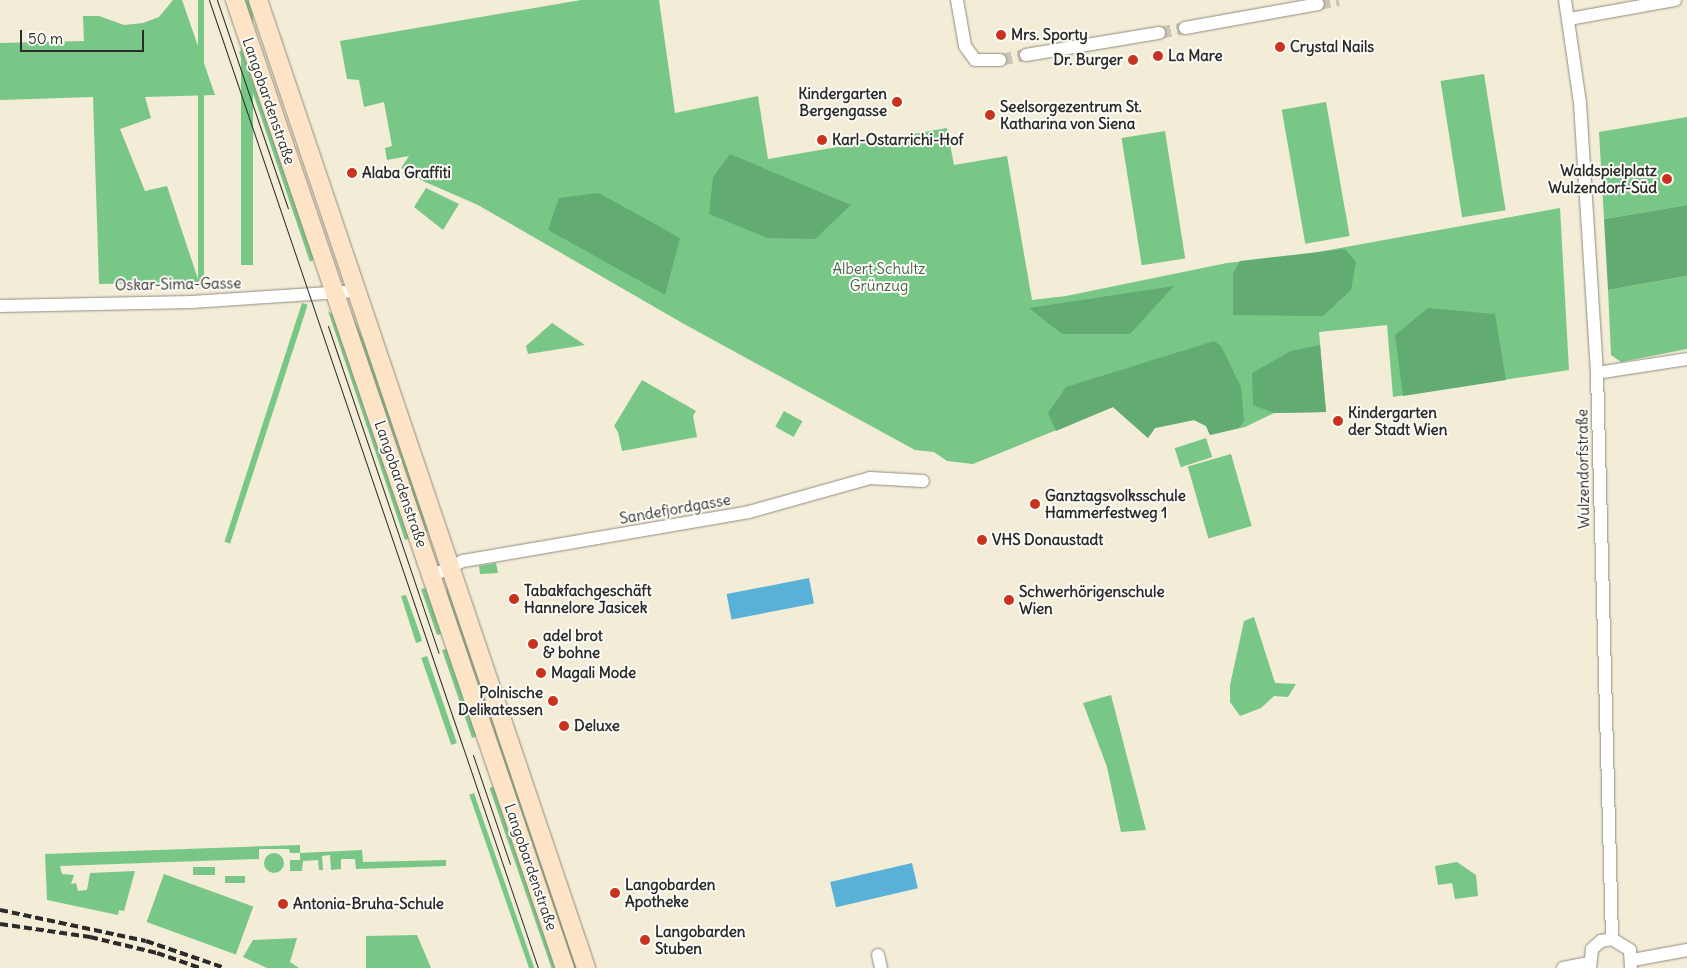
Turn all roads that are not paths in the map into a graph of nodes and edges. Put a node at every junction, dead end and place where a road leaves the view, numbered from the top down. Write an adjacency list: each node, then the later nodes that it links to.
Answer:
1 (235, 0): 13 (street, Langobardenstraße)
2 (258, 0): 12 (street, Langobardenstraße)
3 (957, 0): 11 (street)
4 (1565, 0): 7 (street, Wulzendorfstraße)
5 (1675, 0): 7 (street)
6 (1318, 4): 8 (street)
7 (1569, 19): 16 (street, Wulzendorfstraße)
8 (1185, 28)
9 (1159, 33): 10 (street)
10 (1026, 55)
11 (1000, 60)
12 (356, 291): 13 (street, Oskar-Sima-Gasse); 18 (street, Langobardenstraße)
13 (336, 294): 14 (street, Oskar-Sima-Gasse); 19 (street, Langobardenstraße)
14 (0, 306)
15 (1687, 359): 16 (street)
16 (1597, 373): 20 (street, Wulzendorfstraße)
17 (922, 481): 18 (street, Sandefjordgasse)
18 (450, 565): 19 (street, Sandefjordgasse); 25 (street, Langobardenstraße)
19 (432, 576): 24 (street, Langobardenstraße)
20 (1612, 939): 22 (street); 23 (street)
21 (1687, 950): 22 (street)
22 (1632, 964)
23 (1589, 966): 26 (street)
24 (565, 968)
25 (586, 968)
26 (1563, 968)

